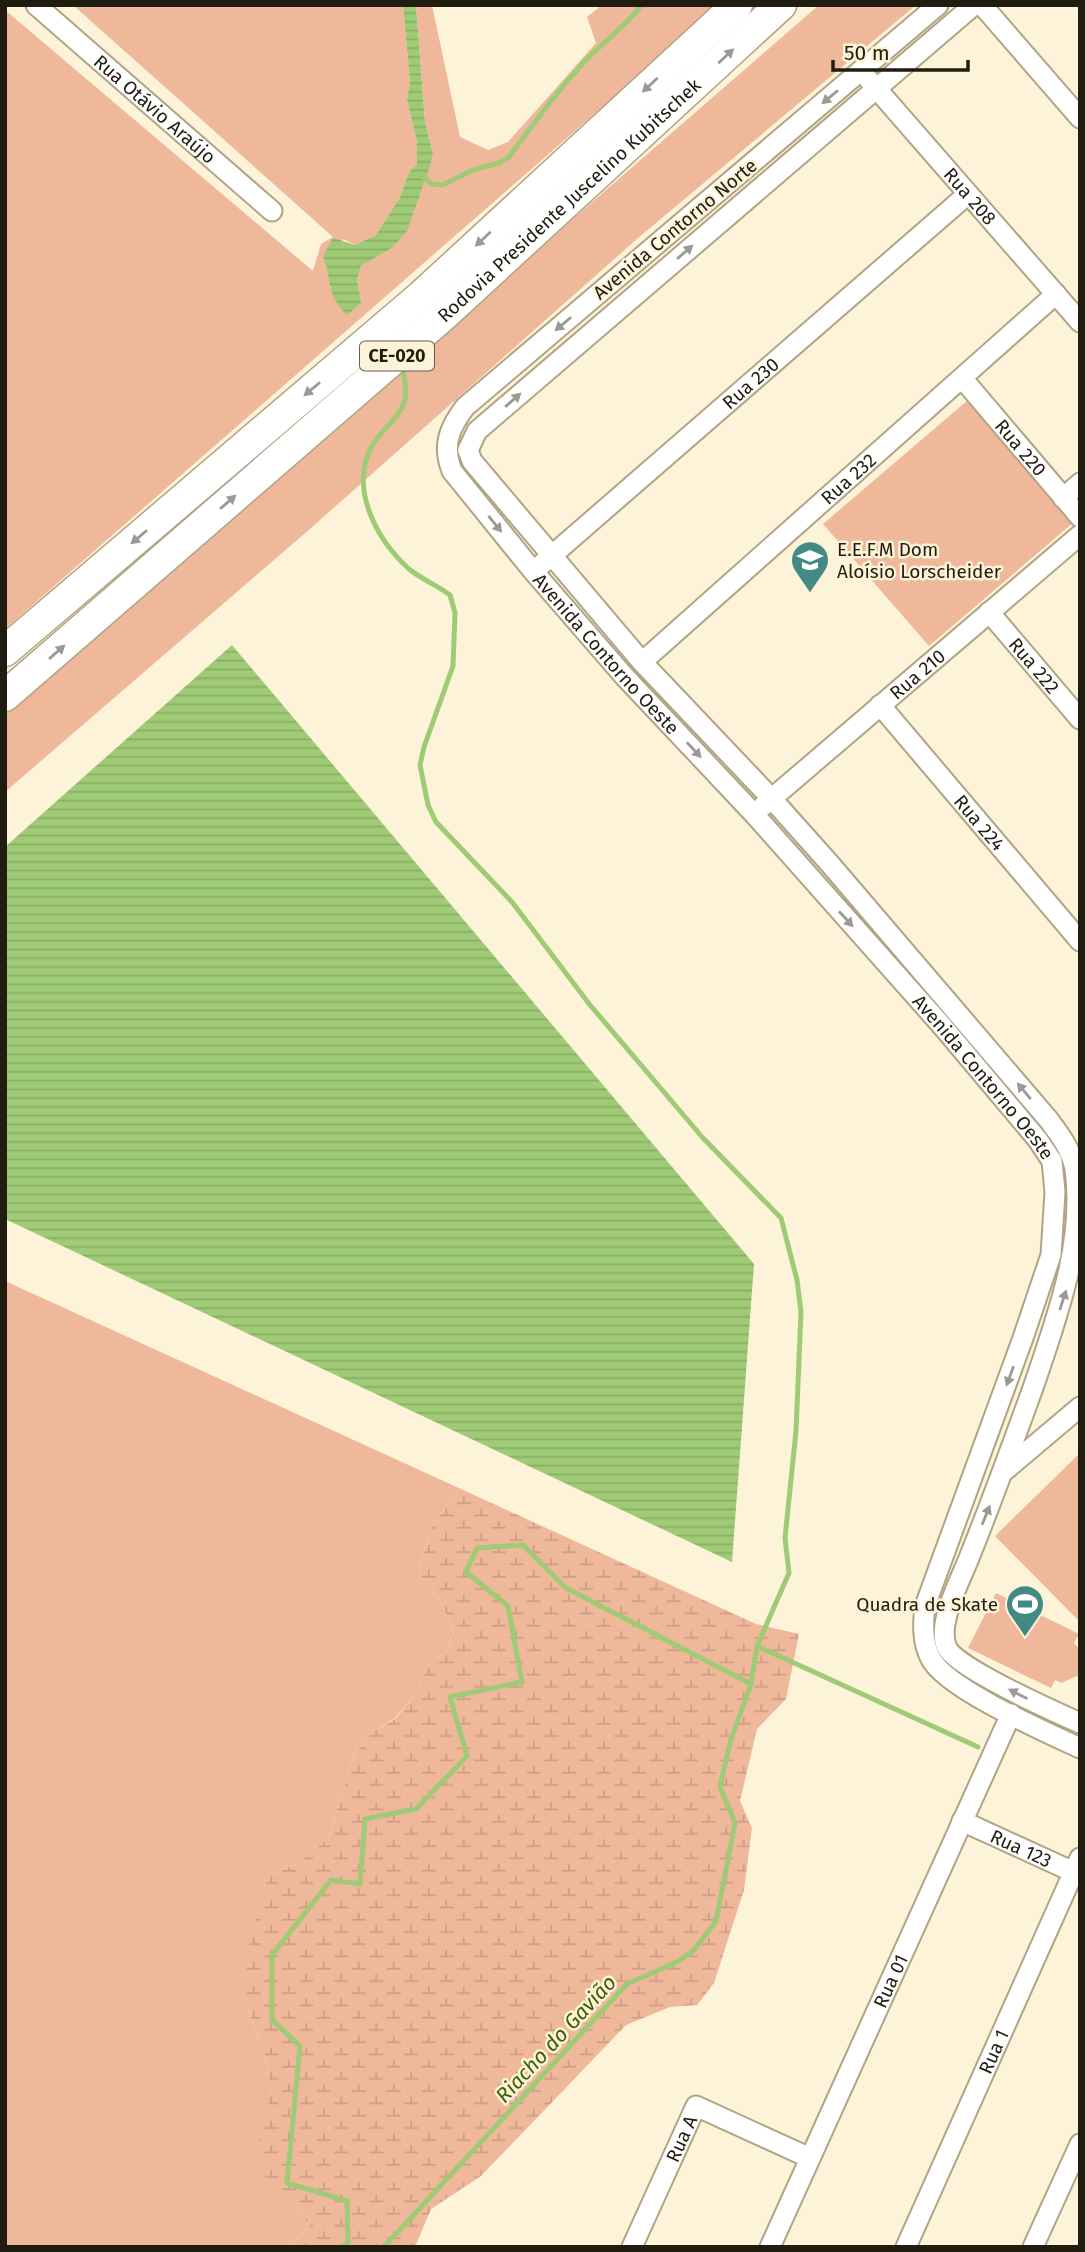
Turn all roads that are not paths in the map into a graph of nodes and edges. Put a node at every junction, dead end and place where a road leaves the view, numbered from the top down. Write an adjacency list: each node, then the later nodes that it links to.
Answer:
1 (36, 5): 11 (street, Rua Otávio Araújo)
2 (737, 5): 24 (highway, Rodovia Presidente Juscelino Kubitschek / CE-020, one-way to 24)
3 (781, 5): 26 (highway, Rodovia Presidente Juscelino Kubitschek / CE-020, one-way to 3)
4 (938, 5): 7 (street, Avenida Contorno Norte)
5 (974, 5): 8 (street, Avenida Contorno Norte)
6 (982, 5): 9 (street)
7 (861, 70): 8 (street, Rua 208); 15 (street, Avenida Contorno Norte, one-way to 15)
8 (877, 88): 10 (street, Rua 208); 16 (street, Avenida Contorno Norte, one-way to 8)
9 (1080, 118)
10 (968, 194): 12 (street, Rua 208); 21 (street, Rua 230)
11 (272, 211)
12 (1056, 294): 13 (street, Rua 208); 14 (street, Rua 232)
13 (1080, 322)
14 (961, 378): 18 (street, Rua 220); 25 (street, Rua 232)
15 (447, 442): 16 (street); 22 (street, Avenida Contorno Oeste, one-way to 22)
16 (468, 450): 21 (street, Avenida Contorno Oeste)
17 (1080, 483): 18 (street)
18 (1063, 498): 19 (street, Rua 220)
19 (1080, 517)
20 (1080, 535): 23 (street, Rua 210)
21 (551, 556): 22 (street, Rua 230); 25 (street, Avenida Contorno Oeste)
22 (533, 571): 30 (street, Avenida Contorno Oeste, one-way to 30)
23 (989, 612): 27 (street, Rua 210); 28 (street, Rua 222)
24 (5, 651)
25 (642, 662): 29 (street, Avenida Contorno Oeste)
26 (5, 696)
27 (880, 705): 29 (street, Rua 210); 31 (street, Rua 224)
28 (1080, 719)
29 (772, 799): 30 (street, Rua 210); 32 (street, Avenida Contorno Oeste, one-way to 29)
30 (754, 814): 33 (street, Avenida Contorno Oeste, one-way to 33)
31 (1080, 941)
32 (1074, 1142): 33 (street); 35 (street, Avenida Contorno Oeste, one-way to 32)
33 (1052, 1161): 36 (street, Avenida Contorno Oeste, one-way to 36)
34 (1080, 1407): 35 (street)
35 (1003, 1472): 36 (street, Avenida Contorno Oeste, one-way to 35)
36 (940, 1656): 37 (street); 38 (street, one-way to 36)
37 (1011, 1714): 39 (street); 40 (street, Rua 01)
38 (1080, 1723)
39 (1080, 1748)
40 (962, 1821): 41 (street, Rua 123); 43 (street, Rua 01)
41 (1078, 1868): 46 (street, Rua 1)
42 (1080, 2144): 47 (street)
43 (810, 2158): 44 (street, Rua A); 45 (street, Rua 01)
44 (632, 2247)
45 (770, 2247)
46 (906, 2247)
47 (1033, 2247)

